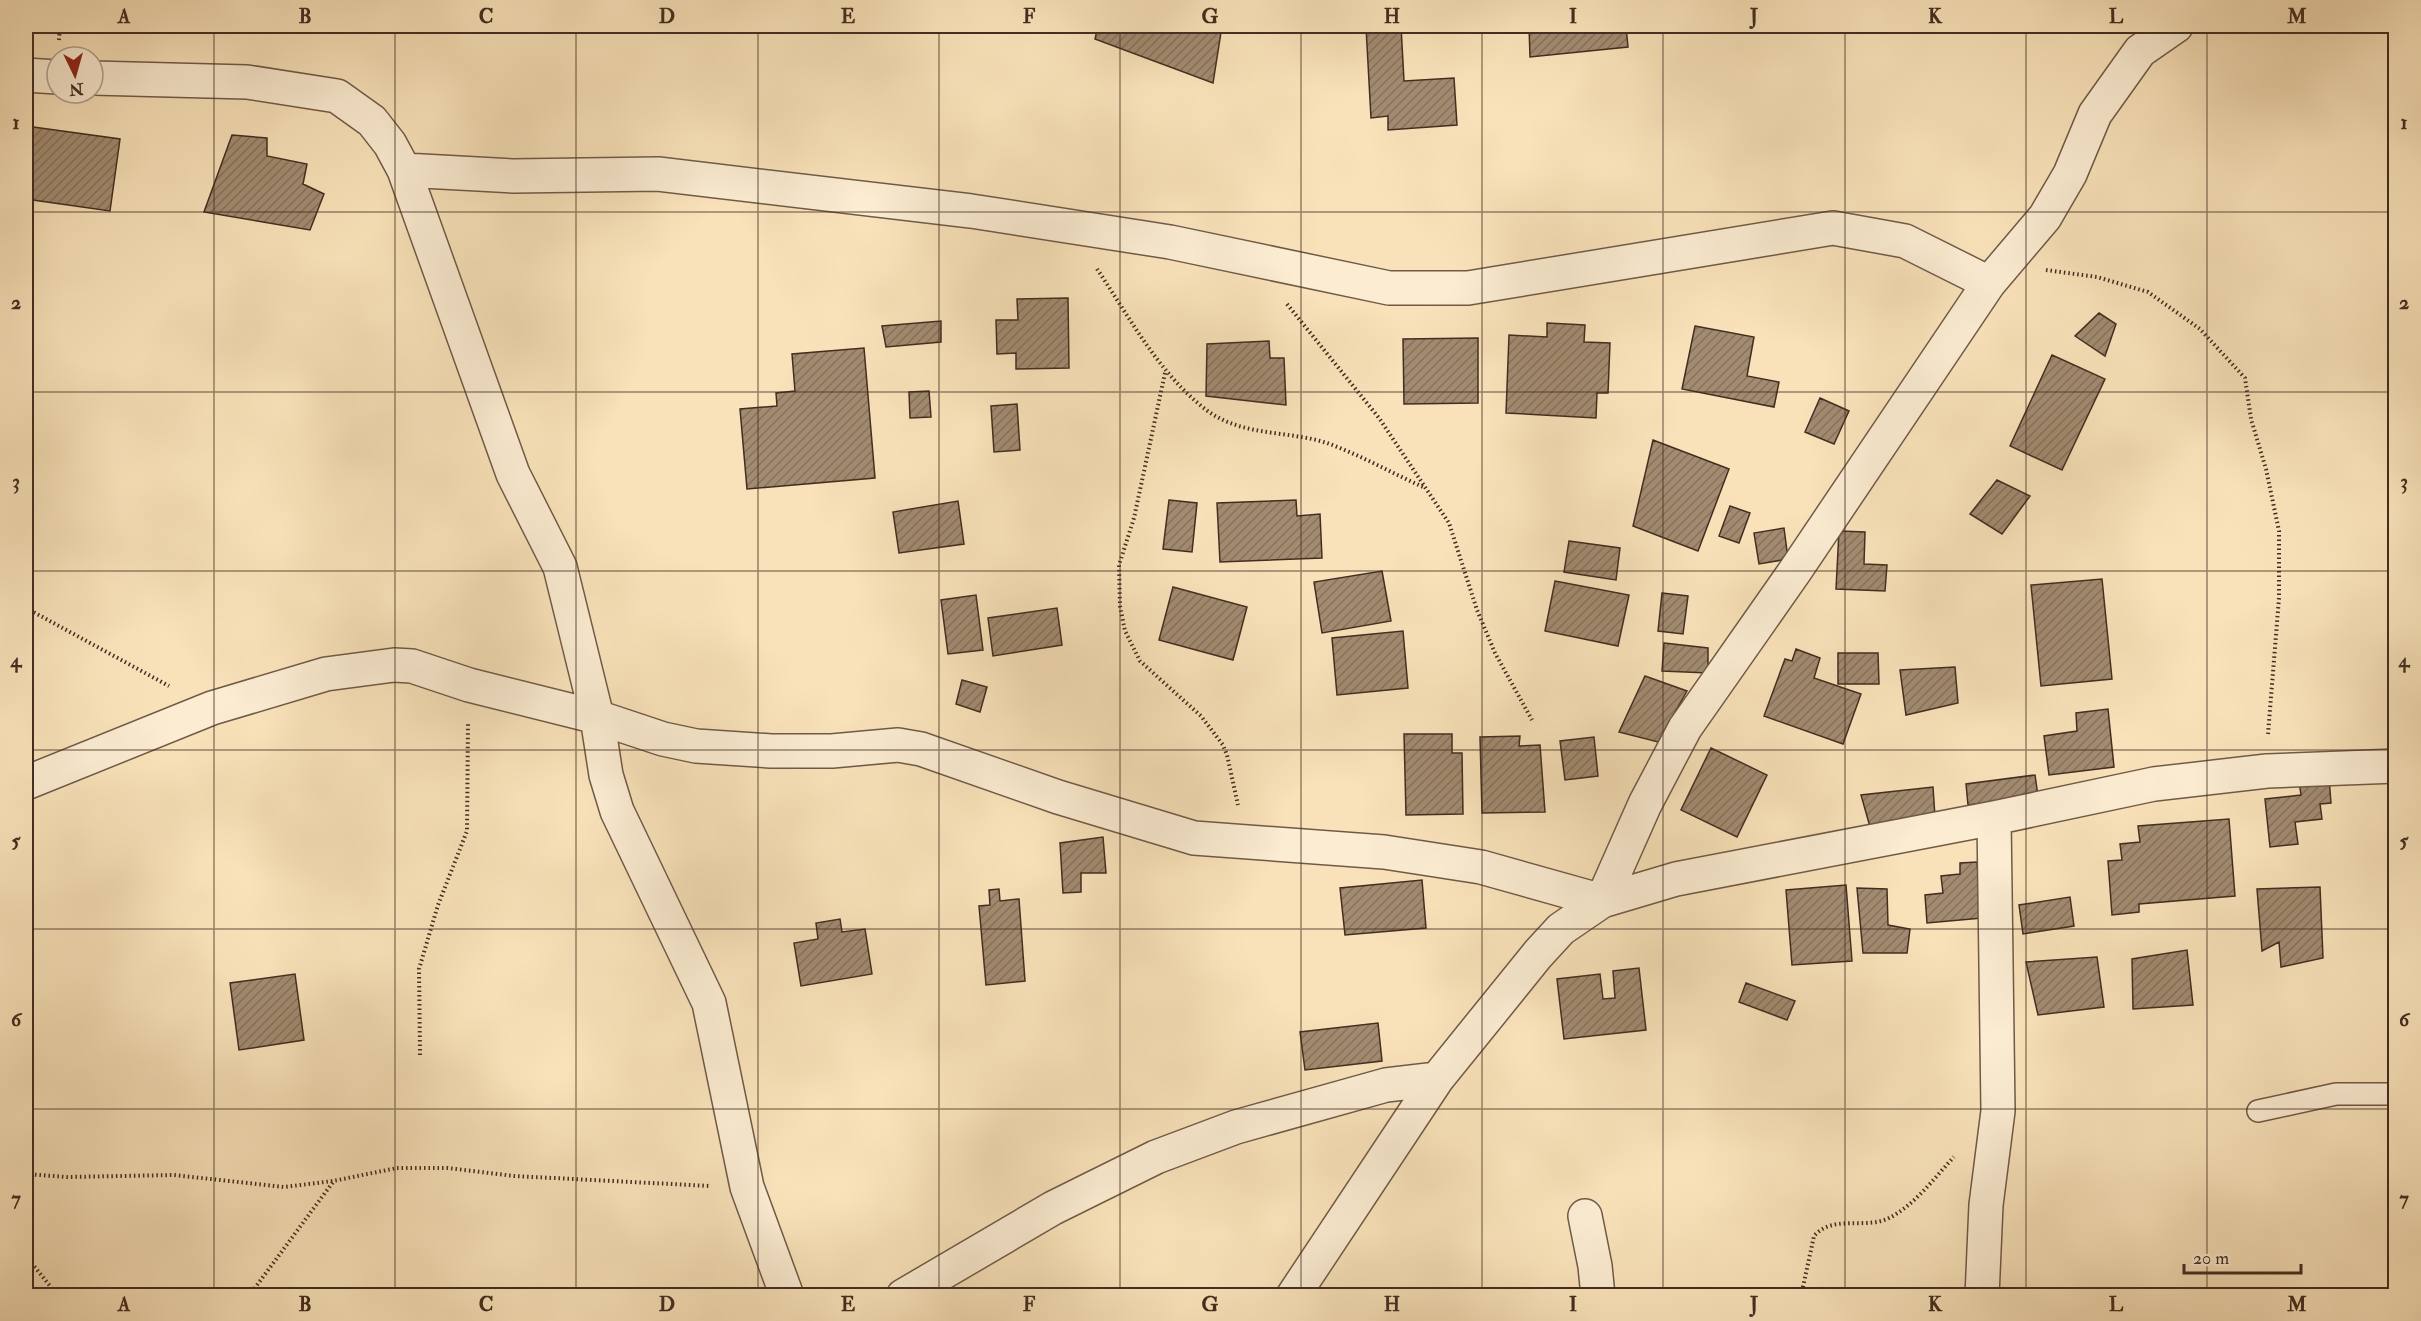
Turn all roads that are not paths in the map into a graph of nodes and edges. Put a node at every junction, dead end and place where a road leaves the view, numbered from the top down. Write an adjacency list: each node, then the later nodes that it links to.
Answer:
1 (2176, 26): 6 (street)
2 (26, 75): 3 (street)
3 (45, 76)
4 (105, 78): 5 (street)
5 (404, 170): 6 (street); 7 (street)
6 (1996, 274): 11 (street)
7 (597, 717): 9 (street); 11 (street); 16 (street)
8 (2396, 766): 10 (street)
9 (26, 783)
10 (1994, 818): 11 (street); 20 (street)
11 (1602, 901): 12 (street)
12 (1437, 1079): 17 (street); 18 (street)
13 (2396, 1094): 14 (lane)
14 (2258, 1111)
15 (1585, 1216): 19 (street)
16 (787, 1296)
17 (903, 1296)
18 (1293, 1296)
19 (1598, 1296)
20 (1982, 1296)

